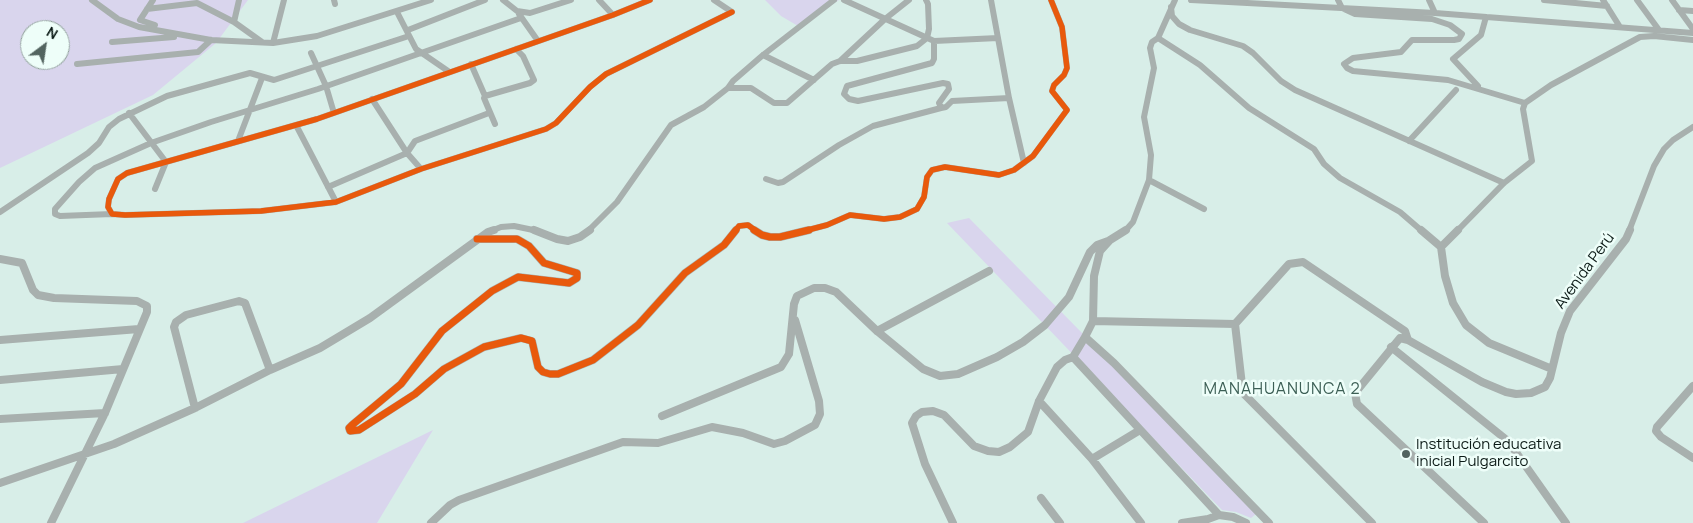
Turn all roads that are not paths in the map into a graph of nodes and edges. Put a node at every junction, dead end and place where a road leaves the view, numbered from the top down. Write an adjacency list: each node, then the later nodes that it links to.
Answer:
1 (92, 0): 46 (street)
2 (153, 0): 30 (street)
3 (240, 0): 40 (street)
4 (284, 0): 56 (street)
5 (431, 0): 34 (street)
6 (484, 0): 44 (street)
7 (503, 0): 32 (street)
8 (571, 0): 32 (street)
9 (599, 0): 36 (street)
10 (650, 0): 36 (street)
11 (714, 0): 90 (street)
12 (834, 0): 60 (street)
13 (844, 0): 39 (street)
14 (909, 0): 39 (street)
15 (926, 0): 47 (street)
16 (991, 0): 48 (street)
17 (1051, 0): 89 (street)
18 (1190, 0): 27 (street)
19 (1338, 0): 29 (street)
20 (1429, 0): 35 (street)
21 (1544, 0): 25 (street)
22 (1637, 0): 43 (street)
23 (1672, 0): 31 (street)
24 (191, 1): 30 (street); 40 (street)
25 (1565, 1): 28 (street)
26 (1173, 2): 49 (street); 85 (street)
27 (1300, 3): 29 (street)
28 (1605, 3): 41 (street)
29 (1342, 8): 35 (street); 70 (street)
30 (147, 9): 46 (street)
31 (1679, 10): 33 (street); 42 (street)
32 (517, 11): 38 (street)
33 (1693, 11)
34 (397, 12): 44 (street); 56 (street)
35 (1435, 13): 37 (street)
36 (613, 15): 52 (street)
37 (1486, 17): 41 (street); 70 (street)
38 (521, 18): 52 (street); 59 (street)
39 (885, 19): 47 (street); 61 (street)
40 (234, 22): 55 (street)
41 (1620, 27): 43 (street)
42 (1693, 29)
43 (1659, 30): 45 (street)
44 (408, 33): 59 (street); 64 (street)
45 (1693, 33)
46 (183, 36): 50 (street); 54 (street)
47 (927, 38): 53 (street); 61 (street)
48 (998, 38): 53 (street); 73 (street)
49 (1158, 38): 92 (street); 102 (street)
50 (211, 40): 55 (street); 62 (street)
51 (1693, 40): 75 (street)
52 (538, 41): 57 (street)
53 (934, 41): 76 (street)
54 (112, 42)
55 (262, 42): 56 (street)
56 (273, 43)
57 (516, 49): 63 (street); 72 (street)
58 (311, 53): 64 (street)
59 (421, 53): 65 (street); 68 (street)
60 (763, 55): 67 (street); 69 (street)
61 (840, 61): 67 (street)
62 (77, 64)
63 (471, 64): 65 (street); 72 (street)
64 (317, 66): 66 (street); 68 (street)
65 (448, 72): 74 (street)
66 (262, 78): 77 (street); 78 (street)
67 (814, 80): 69 (street)
68 (326, 86): 77 (street); 79 (street)
69 (728, 88): 100 (street)
70 (1479, 88): 75 (street)
71 (1456, 90): 85 (street)
72 (485, 96): 80 (street)
73 (1008, 98): 76 (street); 89 (street)
74 (372, 99): 79 (street); 87 (street)
75 (1525, 102): 93 (street)
76 (941, 108): 91 (street)
77 (251, 110): 84 (street); 86 (street)
78 (129, 113): 86 (street); 98 (street)
79 (334, 113): 82 (street)
80 (490, 113): 81 (street); 87 (street)
81 (495, 124)
82 (296, 125): 84 (street); 94 (street)
83 (1693, 127): 116 (street, Avenida Perú)
84 (238, 141): 88 (street)
85 (1409, 141): 93 (street)
86 (152, 143): 88 (street); 99 (street)
87 (407, 153): 90 (street); 94 (street)
88 (166, 162): 95 (street); 99 (street)
89 (1024, 163): 100 (street)
90 (420, 169): 96 (street)
91 (766, 179)
92 (1149, 180): 97 (street); 101 (street)
93 (1504, 183): 102 (street)
94 (328, 187): 96 (street)
95 (155, 189)
96 (336, 202): 99 (street)
97 (1204, 208)
98 (0, 212)
99 (112, 214)
100 (477, 240): 117 (street)
101 (1110, 240): 106 (street); 109 (street)
102 (1441, 247): 116 (street)
103 (0, 259): 108 (street)
104 (989, 271): 109 (street)
105 (794, 318): 109 (street); 123 (street); 134 (street)
106 (1093, 321): 107 (street); 110 (street)
107 (1235, 324): 112 (street, Avenida Perú); 132 (street)
108 (139, 329): 111 (street); 115 (street)
109 (877, 332)
110 (1085, 337): 114 (street); 140 (street)
111 (0, 340)
112 (1408, 340): 113 (street); 116 (street, Avenida Perú)
113 (1391, 347): 141 (street); 142 (street)
114 (1073, 357): 120 (street); 125 (street)
115 (123, 369): 118 (street); 122 (street)
116 (1552, 369)
117 (270, 370): 121 (street); 121 (street)
118 (0, 380)
119 (1693, 386): 127 (street)
120 (1039, 401): 128 (street); 135 (street)
121 (195, 408): 126 (street)
122 (105, 413): 124 (street); 126 (street)
123 (662, 416)
124 (0, 419)
125 (1140, 430): 128 (street); 131 (street)
126 (86, 455): 129 (street); 133 (street)
127 (1693, 458)
128 (1092, 459): 137 (street)
129 (0, 482)
130 (1041, 498): 136 (street)
131 (1219, 514): 138 (street); 139 (street)
132 (1368, 522)
133 (51, 523)
134 (431, 523)
135 (953, 523)
136 (1060, 523)
137 (1140, 523)
138 (1182, 523)
139 (1246, 523)
140 (1269, 523)
141 (1484, 523)
142 (1566, 523)

